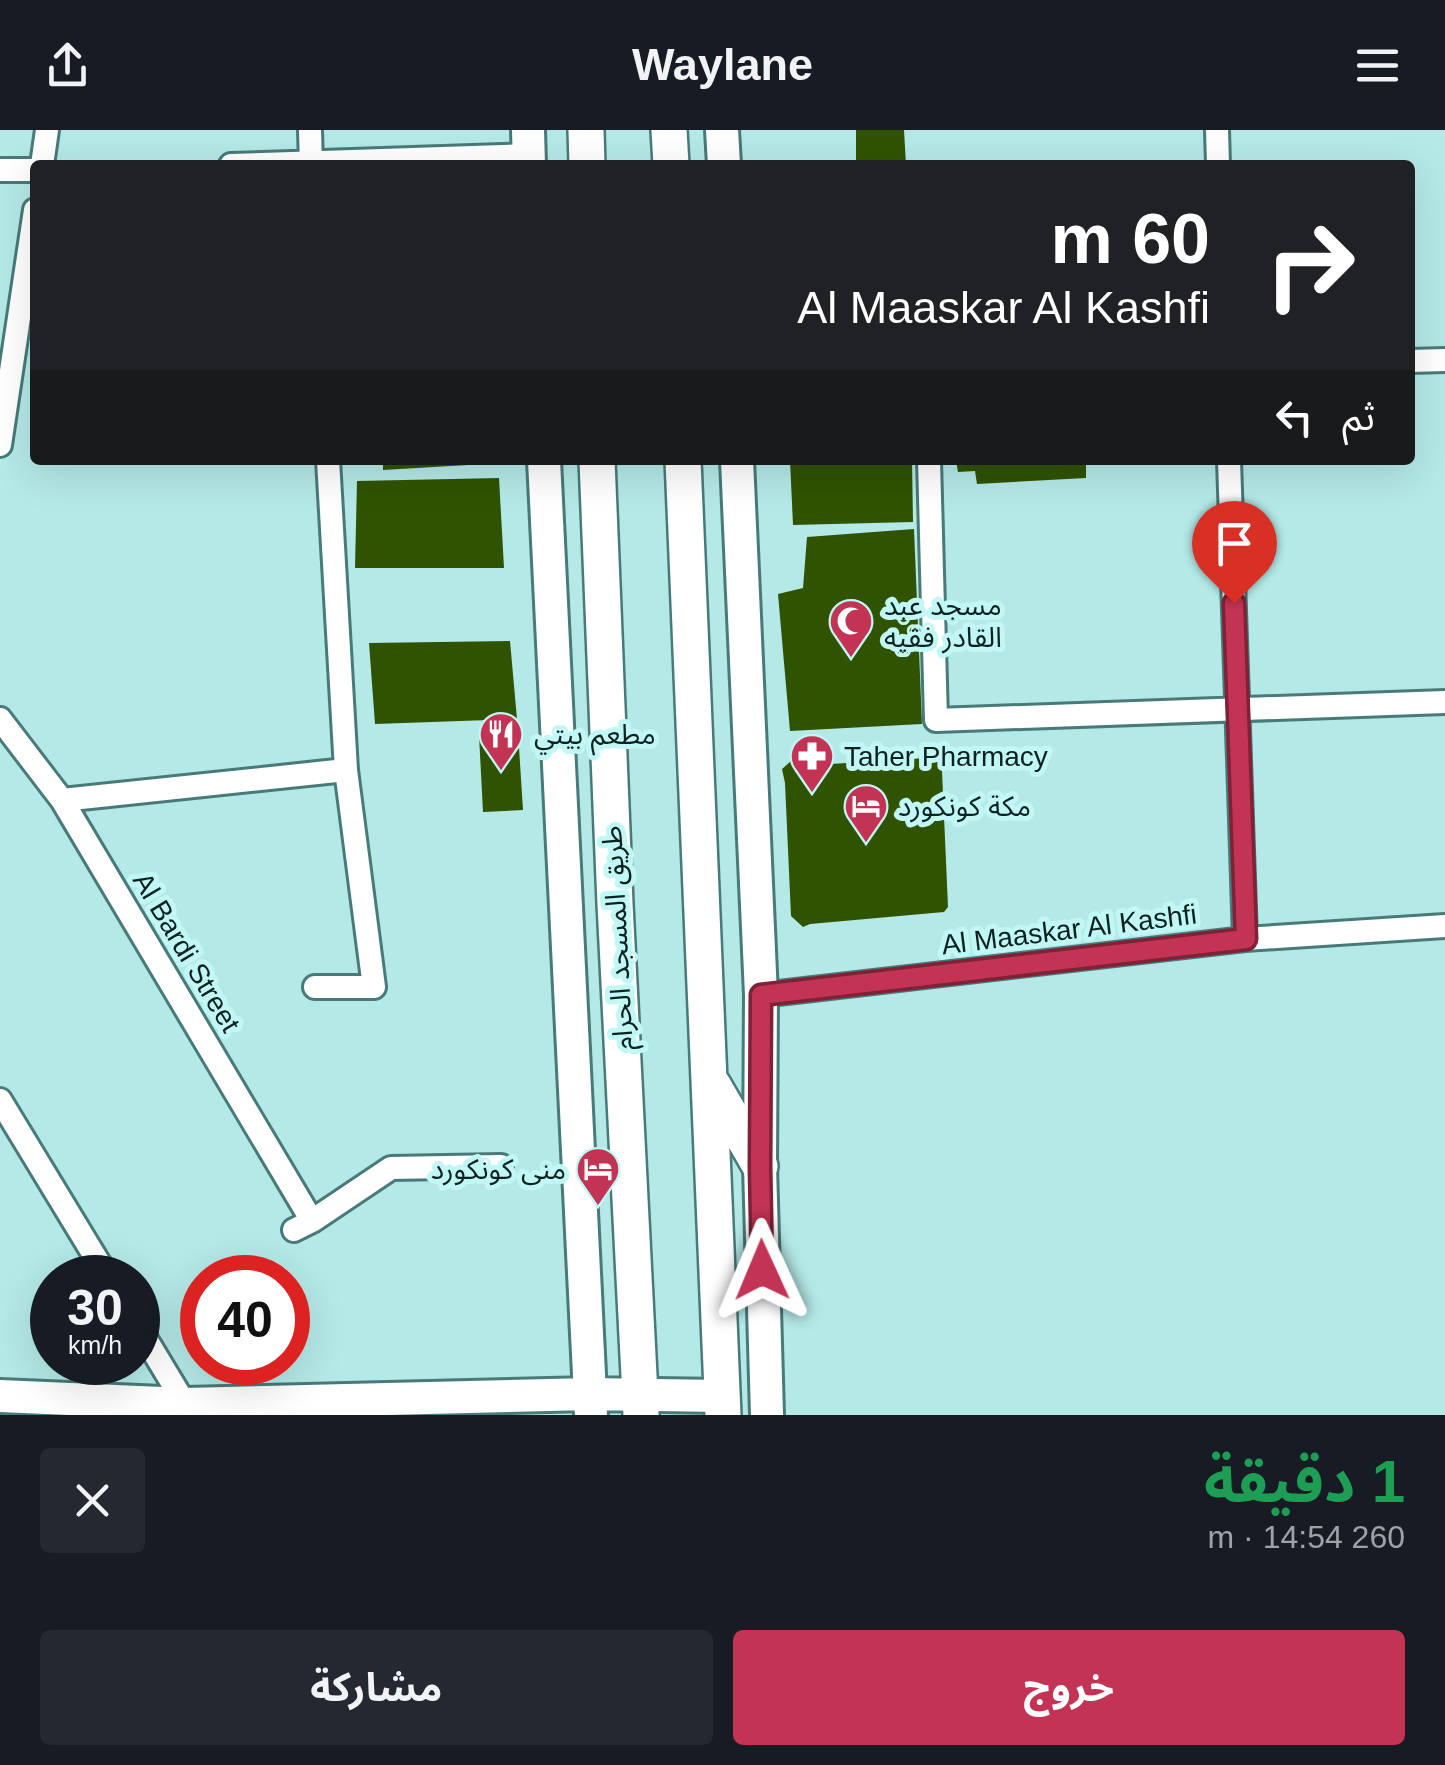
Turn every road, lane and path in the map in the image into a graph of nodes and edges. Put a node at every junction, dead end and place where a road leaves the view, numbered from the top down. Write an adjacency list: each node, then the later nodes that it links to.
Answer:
1 (47, 130): 8 (street)
2 (310, 130): 9 (street)
3 (586, 130): 11 (main road)
4 (670, 130): 12 (main road)
5 (722, 130): 13 (street)
6 (1217, 130): 14 (street)
7 (529, 150): 10 (street)
8 (43, 160)
9 (311, 160)
10 (373, 160)
11 (587, 160)
12 (671, 160)
13 (724, 160)
14 (1218, 160)
15 (0, 170): 16 (street)
16 (30, 170)
17 (30, 244): 20 (street)
18 (1445, 360): 19 (street)
19 (1415, 361)
20 (0, 445)
21 (328, 465): 31 (street)
22 (544, 465): 34 (street)
23 (597, 465): 33 (main road, طريق المسجد الحرام)
24 (683, 465): 39 (main road)
25 (738, 465): 38 (street)
26 (929, 465): 29 (street)
27 (1229, 465): 29 (street)
28 (1445, 702): 29 (street)
29 (1238, 710): 36 (street)
30 (0, 719): 32 (street, Al Bardi Street)
31 (346, 770): 32 (street); 37 (street)
32 (62, 800): 41 (street, Al Bardi Street)
33 (615, 904): 34 (street); 48 (main road, طريق المسجد الحرام)
34 (566, 905): 47 (street)
35 (1445, 926): 36 (street, Al Maaskar Al Kashfi)
36 (1246, 939): 38 (street, Al Maaskar Al Kashfi)
37 (315, 987)
38 (761, 995): 42 (street)
39 (710, 1080): 42 (main road); 49 (main road)
40 (0, 1100): 43 (street)
41 (501, 1166)
42 (760, 1166): 50 (street)
43 (94, 1255)
44 (160, 1363): 46 (street)
45 (0, 1396): 46 (street)
46 (185, 1404): 47 (street)
47 (590, 1405): 48 (street)
48 (640, 1405): 49 (street)
49 (723, 1405)
50 (766, 1415)

